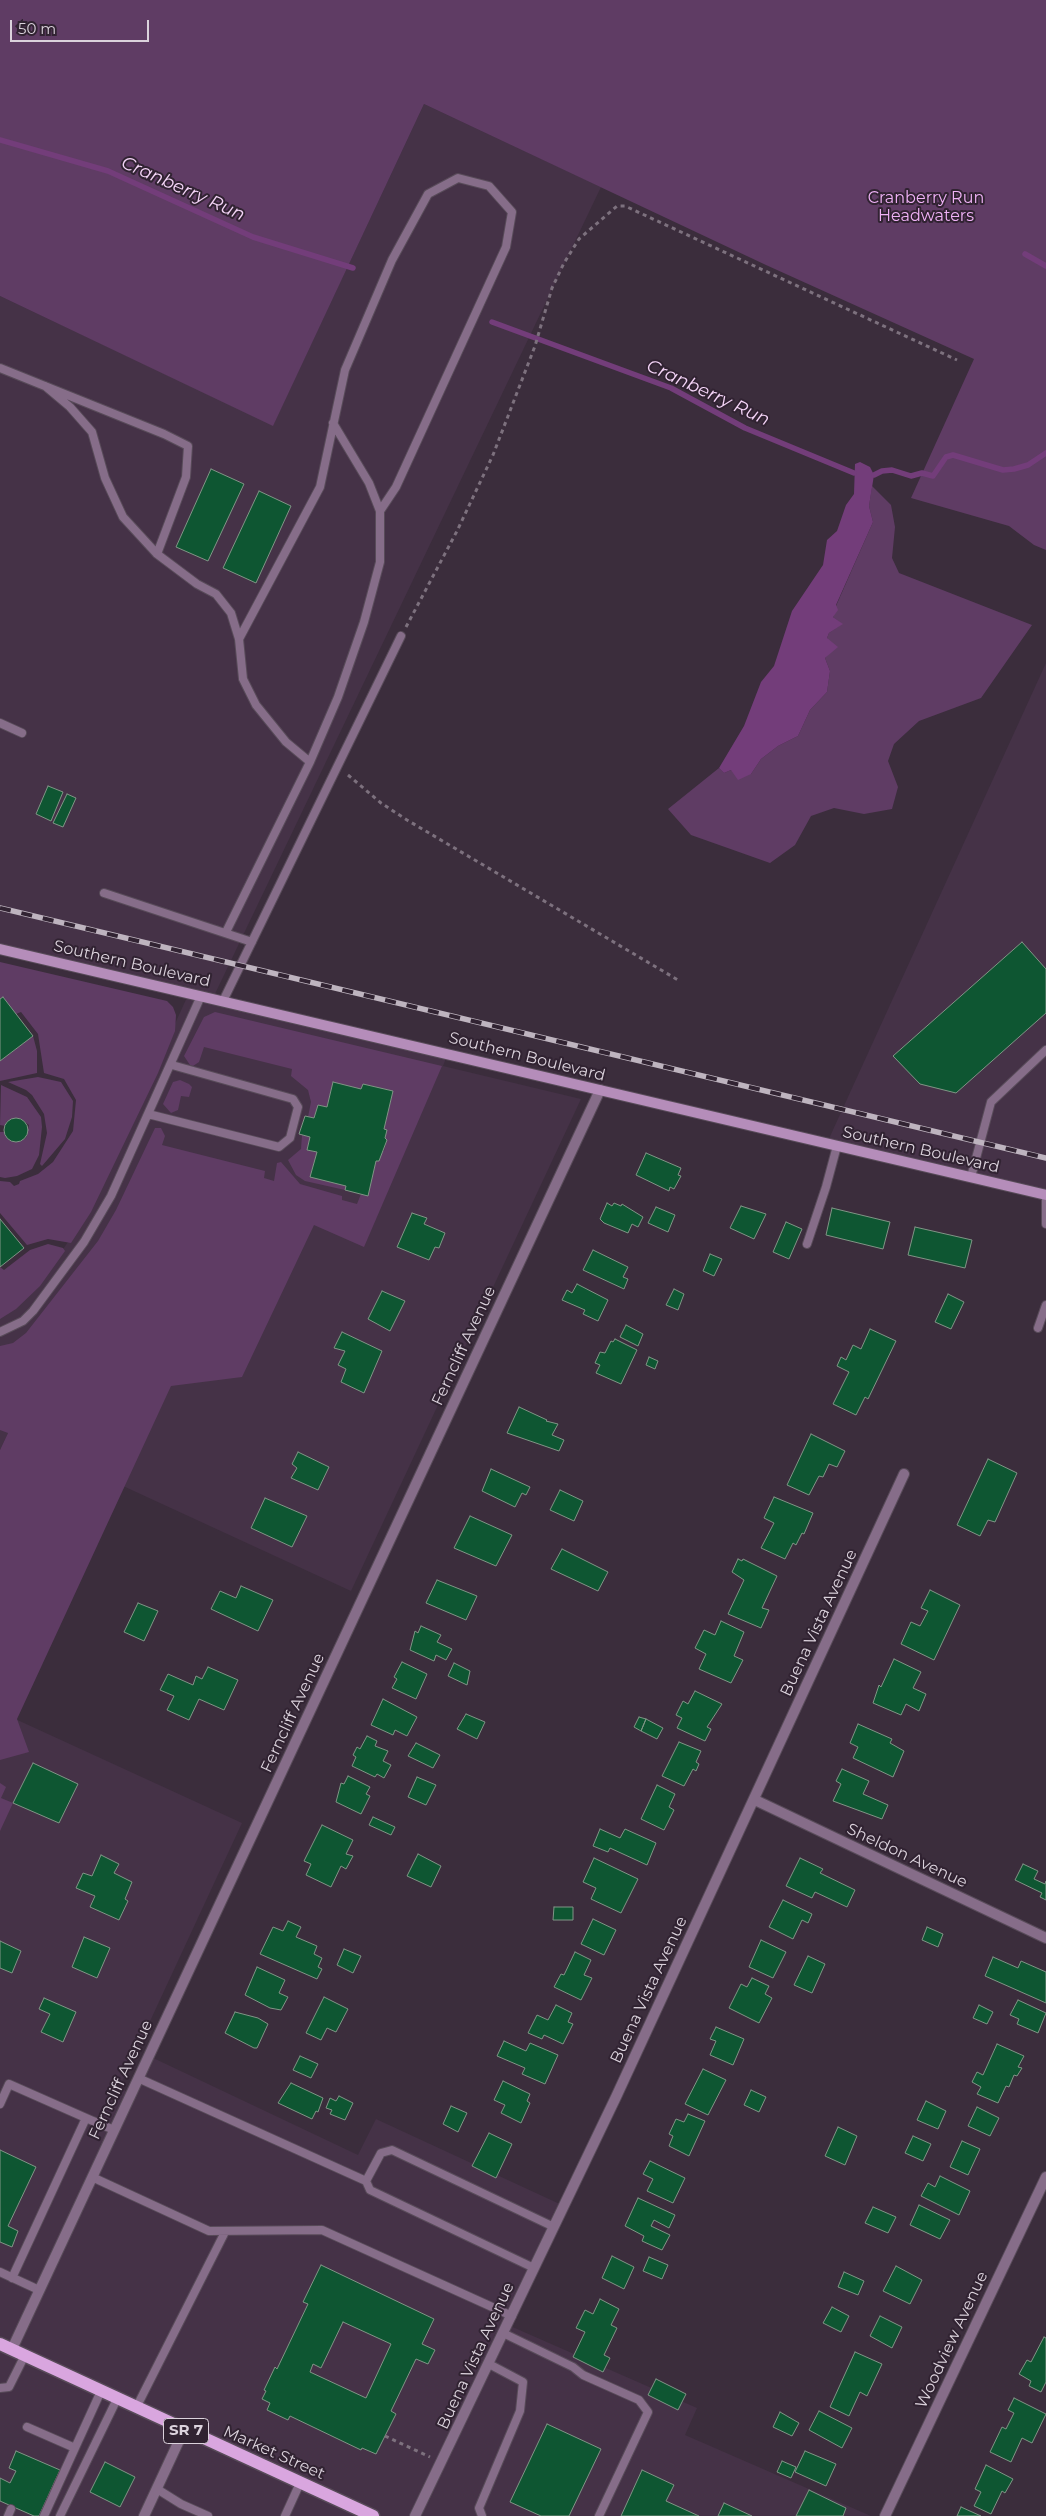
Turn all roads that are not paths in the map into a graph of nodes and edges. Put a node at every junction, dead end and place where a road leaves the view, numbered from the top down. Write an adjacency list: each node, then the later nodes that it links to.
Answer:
1 (0, 368): 2 (lane)
2 (45, 386): 5 (lane); 5 (lane)
3 (333, 423): 4 (lane); 4 (lane); 7 (lane)
4 (380, 511): 10 (lane)
5 (157, 554): 7 (lane)
6 (401, 636): 13 (lane)
7 (239, 639): 10 (lane)
8 (0, 723): 9 (lane)
9 (22, 733)
10 (310, 762): 12 (lane)
11 (104, 893): 12 (lane)
12 (226, 932): 13 (lane)
13 (252, 942): 16 (lane)
14 (0, 949): 15 (street, Southern Boulevard)
15 (201, 996): 16 (street, Southern Boulevard); 18 (lane)
16 (223, 1001): 19 (street, Southern Boulevard)
17 (1046, 1050): 22 (lane)
18 (172, 1065): 20 (lane); 20 (lane)
19 (600, 1090): 21 (street, Southern Boulevard); 32 (street, Ferncliff Avenue)
20 (148, 1114): 28 (lane)
21 (837, 1146): 22 (street, Southern Boulevard); 25 (lane)
22 (971, 1177): 23 (street, Southern Boulevard)
23 (1046, 1195): 24 (lane)
24 (1046, 1224)
25 (807, 1244)
26 (1046, 1305): 27 (lane)
27 (1038, 1328)
28 (0, 1332)
29 (904, 1474): 30 (street, Buena Vista Avenue)
30 (755, 1800): 31 (street, Sheldon Avenue); 39 (street, Buena Vista Avenue)
31 (1046, 1938)
32 (138, 2078): 35 (street, Ferncliff Avenue); 38 (lane)
33 (0, 2104): 34 (lane)
34 (86, 2118): 35 (lane); 43 (lane)
35 (114, 2130): 36 (street, Ferncliff Avenue)
36 (92, 2177): 40 (lane); 44 (street, Ferncliff Avenue)
37 (1046, 2177): 68 (street, Woodview Avenue)
38 (366, 2181): 39 (lane); 41 (lane)
39 (554, 2227): 41 (street, Buena Vista Avenue)
40 (225, 2232): 45 (lane); 53 (lane)
41 (534, 2268): 45 (street, Buena Vista Avenue)
42 (0, 2272): 43 (lane)
43 (12, 2278): 44 (lane)
44 (39, 2290): 47 (street, Ferncliff Avenue)
45 (512, 2316): 46 (street, Buena Vista Avenue)
46 (504, 2333): 49 (street, Buena Vista Avenue); 67 (lane)
47 (6, 2346): 48 (main road, Market Street / SR 7)
48 (25, 2355): 50 (lane); 51 (main road, Market Street / SR 7)
49 (489, 2364): 65 (street, Buena Vista Avenue); 66 (lane)
50 (0, 2388)
51 (101, 2391): 52 (main road, Market Street / SR 7); 56 (lane)
52 (117, 2398): 53 (main road, Market Street / SR 7); 60 (lane)
53 (136, 2408): 55 (main road, Market Street / SR 7)
54 (27, 2427): 56 (lane)
55 (184, 2430): 57 (main road, Market Street / SR 7); 58 (street)
56 (75, 2448): 59 (lane)
57 (300, 2483): 63 (lane); 64 (main road, Market Street / SR 7)
58 (157, 2489): 61 (street); 62 (lane)
59 (44, 2516)
60 (60, 2516)
61 (144, 2516)
62 (208, 2516)
63 (284, 2516)
64 (373, 2516)
65 (415, 2516)
66 (482, 2516)
67 (599, 2516)
68 (885, 2516)

